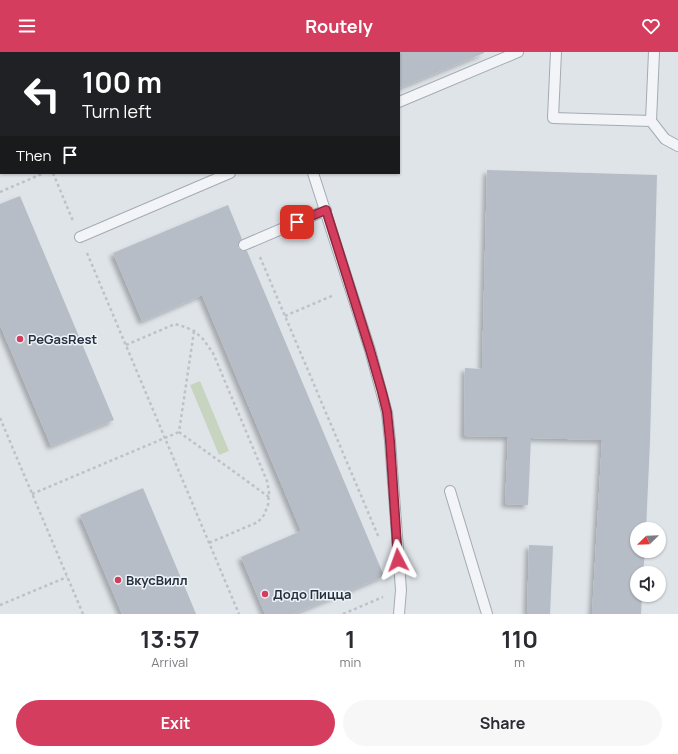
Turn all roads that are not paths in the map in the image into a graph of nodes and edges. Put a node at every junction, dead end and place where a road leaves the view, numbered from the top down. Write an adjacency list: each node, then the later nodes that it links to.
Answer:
1 (518, 52): 4 (lane)
2 (556, 52): 5 (lane)
3 (654, 52): 5 (lane)
4 (400, 102)
5 (651, 120): 6 (lane)
6 (678, 146)
7 (228, 174): 10 (lane)
8 (314, 174): 9 (lane)
9 (326, 210): 11 (lane); 13 (lane)
10 (80, 236)
11 (249, 243)
12 (450, 491): 14 (lane)
13 (399, 614)
14 (487, 614)

